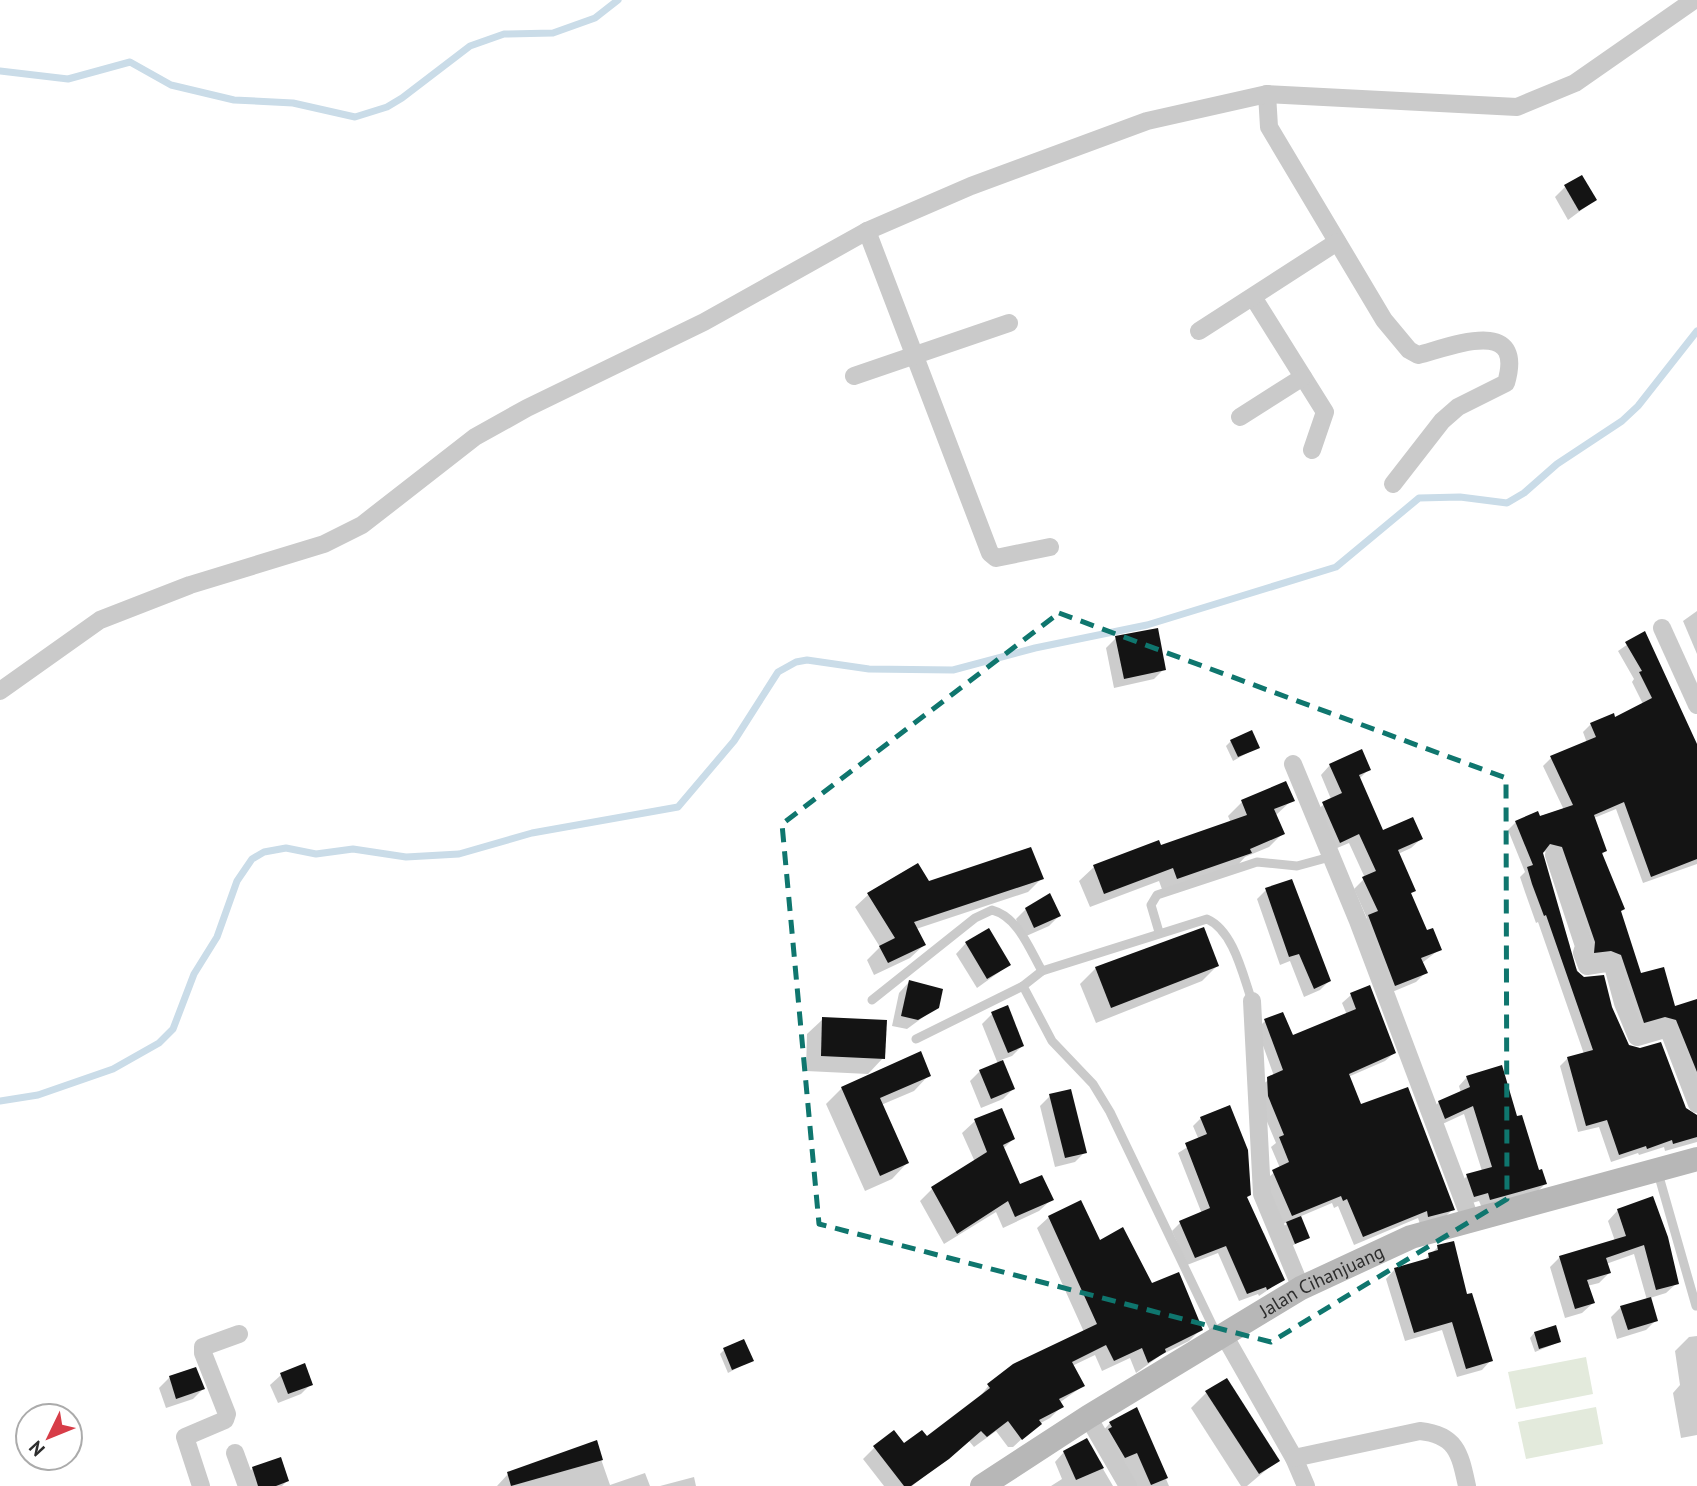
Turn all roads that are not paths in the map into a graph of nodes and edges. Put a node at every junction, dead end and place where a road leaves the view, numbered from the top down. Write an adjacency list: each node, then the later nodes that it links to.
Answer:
1 (1694, 0): 2 (street)
2 (1267, 94): 3 (street); 4 (street)
3 (867, 231): 8 (street); 16 (street)
4 (1337, 242): 5 (street); 13 (street)
5 (1253, 297): 7 (street); 10 (street)
6 (1009, 323): 8 (street)
7 (1199, 331)
8 (916, 355): 9 (street); 14 (street)
9 (854, 376)
10 (1303, 377): 11 (street); 12 (street)
11 (1240, 417)
12 (1311, 450)
13 (1393, 484)
14 (1050, 547)
15 (1662, 628): 17 (street)
16 (0, 691)
17 (1697, 705)
18 (1293, 764): 20 (street)
19 (1554, 855): 27 (street)
20 (1330, 857): 21 (lane); 30 (street)
21 (1159, 932): 22 (lane); 25 (lane)
22 (1042, 971): 23 (lane); 24 (lane)
23 (1023, 985): 26 (lane); 34 (lane)
24 (872, 1000)
25 (1252, 1002): 31 (street)
26 (916, 1039)
27 (1697, 1104)
28 (1697, 1159): 29 (main road, Jalan Cihanjuang)
29 (1657, 1170): 30 (main road, Jalan Cihanjuang); 32 (lane)
30 (1471, 1221): 31 (main road, Jalan Cihanjuang)
31 (1301, 1288): 34 (main road, Jalan Cihanjuang)
32 (1696, 1306)
33 (239, 1334): 38 (street)
34 (1222, 1337): 35 (main road, Jalan Cihanjuang); 37 (street)
35 (1088, 1417): 40 (main road, Jalan Cihanjuang); 41 (street)
36 (235, 1453): 39 (street)
37 (1294, 1458): 42 (street); 43 (street)
38 (201, 1486)
39 (247, 1486)
40 (982, 1486)
41 (1128, 1486)
42 (1306, 1486)
43 (1467, 1486)

